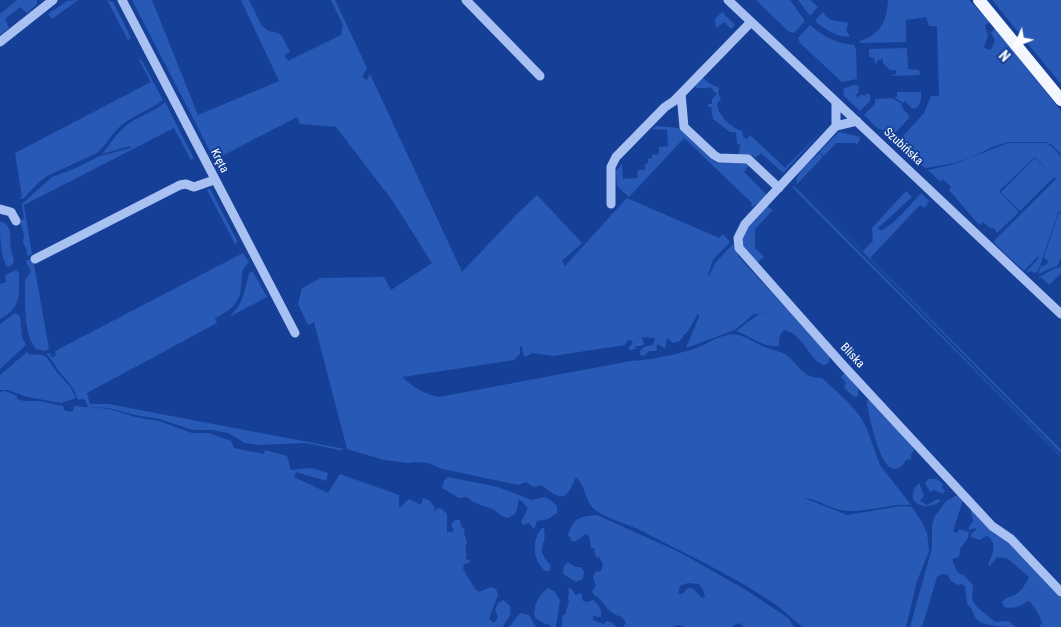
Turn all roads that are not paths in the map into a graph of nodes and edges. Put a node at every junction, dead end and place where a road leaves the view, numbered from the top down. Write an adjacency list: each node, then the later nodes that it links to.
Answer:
1 (53, 0): 7 (street)
2 (122, 0): 14 (street, Kręta)
3 (466, 0): 8 (street)
4 (728, 0): 6 (street, Szubińska)
5 (979, 0): 10 (main road)
6 (751, 22): 9 (street); 11 (street, Szubińska)
7 (0, 42)
8 (540, 76)
9 (681, 94): 15 (street); 16 (street)
10 (1061, 100)
11 (836, 102): 12 (street, Szubińska); 13 (street)
12 (857, 121): 13 (street); 20 (street, Szubińska)
13 (836, 126): 15 (street, Bliska)
14 (214, 180): 19 (street); 21 (street, Kręta)
15 (779, 188): 22 (street, Bliska)
16 (611, 204)
17 (0, 209): 18 (street)
18 (16, 221)
19 (35, 259)
20 (1061, 314)
21 (295, 333)
22 (1061, 592)

